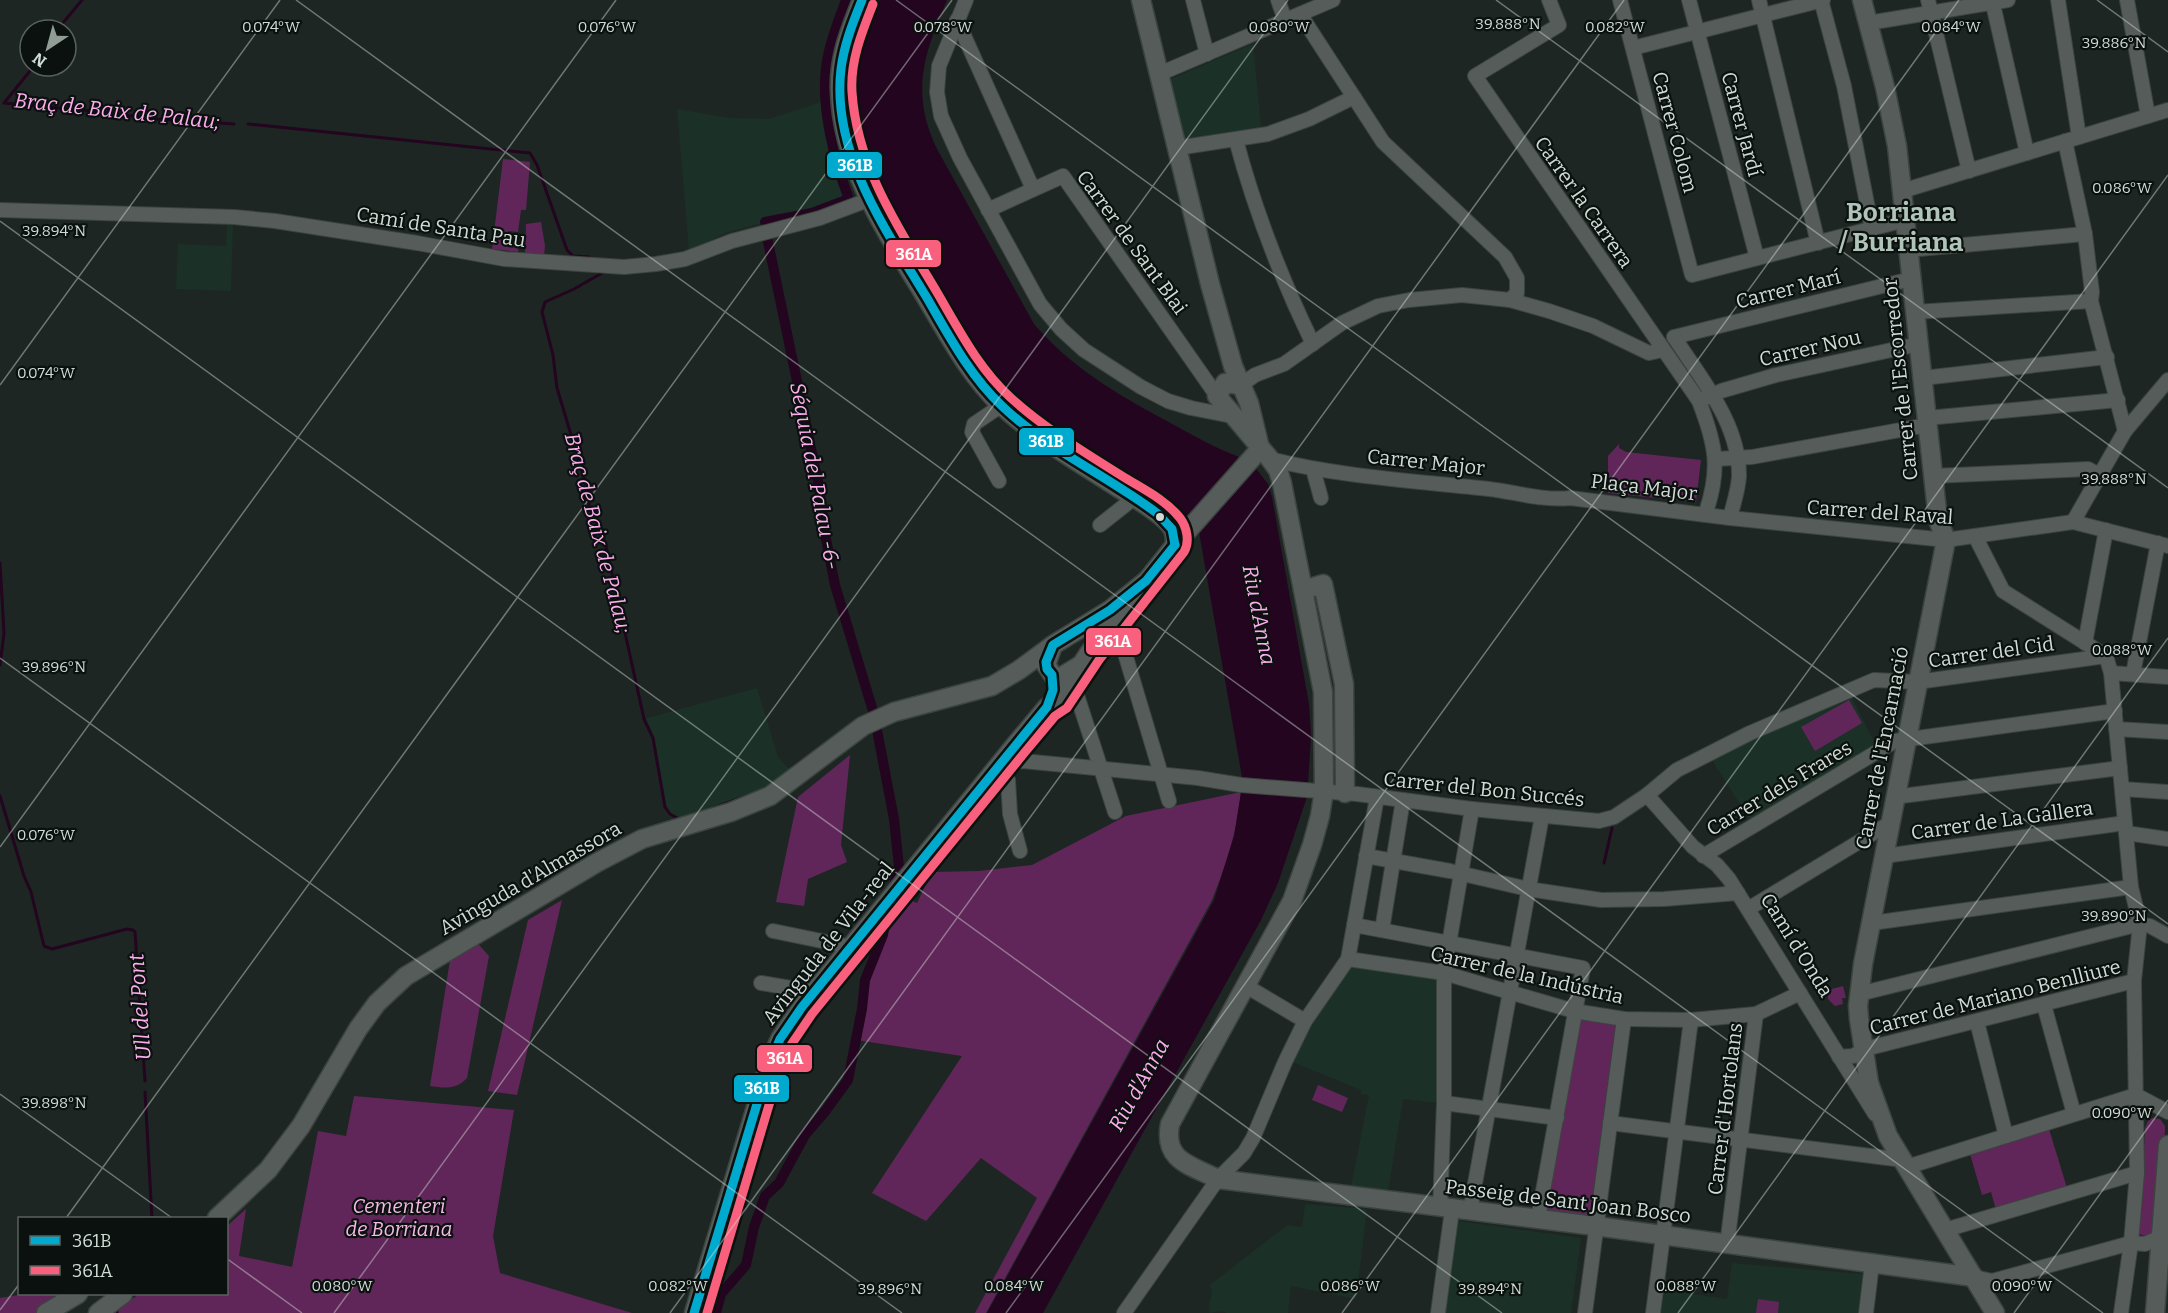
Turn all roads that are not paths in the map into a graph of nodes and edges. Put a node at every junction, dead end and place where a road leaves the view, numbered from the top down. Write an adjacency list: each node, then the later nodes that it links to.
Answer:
1 (862, 0): 38 (street)
2 (966, 0): 20 (street)
3 (1141, 0): 26 (street)
4 (1193, 0): 25 (street)
5 (1278, 0): 21 (street)
6 (1333, 0): 18 (street)
7 (1550, 0): 54 (street, Carrer la Carrera)
8 (1620, 0): 24 (street, Carrer Colom)
9 (1689, 0): 23 (street, Carrer Jardí)
10 (1760, 0): 19 (street)
11 (1822, 0): 19 (street); 42 (street)
12 (1862, 0): 22 (street, Carrer de l'Escorredor)
13 (2008, 0): 16 (street)
14 (2058, 0): 30 (street)
15 (2127, 0): 29 (street)
16 (1992, 1): 17 (street); 34 (street)
17 (1929, 6): 22 (street); 35 (street)
18 (1300, 14): 21 (street); 27 (street)
19 (1763, 15): 23 (street); 44 (street)
20 (957, 20): 36 (street); 40 (street)
21 (1285, 20): 25 (street)
22 (1868, 23): 37 (street, Carrer de l'Escorredor)
23 (1698, 32): 24 (street); 46 (street, Carrer Jardí)
24 (1633, 48): 46 (street, Carrer Colom)
25 (1207, 54): 26 (street)
26 (1159, 74): 33 (street)
27 (1354, 96): 31 (street); 48 (street)
28 (2168, 110): 29 (street)
29 (2148, 116): 30 (street)
30 (2079, 137): 32 (street)
31 (1236, 140): 33 (street); 52 (street)
32 (2065, 141): 34 (street); 43 (street)
33 (1177, 148): 58 (street)
34 (2027, 153): 35 (street)
35 (1969, 171): 37 (street)
36 (1033, 189): 40 (street, Carrer de Sant Blai); 59 (street, Carrer de Sant Blai)
37 (1902, 191): 41 (street, Carrer de l'Escorredor)
38 (868, 200): 39 (street, Camí de Santa Pau); 63 (street)
39 (0, 210)
40 (988, 210): 64 (street)
41 (1905, 220): 42 (street); 45 (street, Carrer de l'Escorredor)
42 (1872, 229): 44 (street)
43 (2085, 234): 45 (street); 49 (street)
44 (1818, 243): 46 (street)
45 (1908, 250): 47 (street, Carrer de l'Escorredor)
46 (1757, 258)
47 (1911, 279): 50 (street, Carrer de l'Escorredor); 51 (street, Carrer Marí)
48 (1510, 300): 52 (street); 54 (street)
49 (2091, 301): 50 (street); 55 (street)
50 (1915, 312): 53 (street, Carrer de l'Escorredor)
51 (1674, 337): 54 (street); 60 (street)
52 (1313, 344): 58 (street)
53 (1919, 344): 56 (street, Carrer de l'Escorredor); 60 (street, Carrer Nou)
54 (1663, 350): 60 (street, Carrer la Carrera)
55 (2107, 357): 56 (street); 61 (street)
56 (1923, 378): 65 (street, Carrer de l'Escorredor)
57 (2168, 380): 66 (street)
58 (1240, 385): 59 (street); 62 (street)
59 (1217, 396): 64 (street)
60 (1705, 398): 68 (street); 69 (street)
61 (2118, 400): 65 (street); 66 (street)
62 (1249, 402): 64 (street); 67 (street)
63 (1002, 405): 73 (street); 74 (street)
64 (1234, 417): 67 (street)
65 (1927, 418): 68 (street); 71 (street, Carrer de l'Escorredor)
66 (2125, 431): 72 (street)
67 (1260, 456): 70 (street, Carrer Major); 85 (street); 86 (street)
68 (1737, 457): 69 (street); 78 (street)
69 (1716, 459): 77 (street)
70 (1313, 469): 75 (street); 76 (street, Carrer Major)
71 (1934, 476): 72 (street); 83 (street, Carrer de l'Escorredor)
72 (2099, 476): 79 (street)
73 (999, 481)
74 (1134, 498): 80 (street); 85 (street)
75 (1321, 498)
76 (1578, 499): 77 (street, Plaça Major)
77 (1705, 515): 78 (street, Plaça Major)
78 (1730, 518): 83 (street, Carrer del Raval)
79 (2073, 522): 81 (street, Carrer del Raval); 82 (street, Carrer del Raval)
80 (1100, 525)
81 (2106, 530): 84 (street, Carrer del Raval); 89 (street)
82 (1975, 536): 83 (street, Carrer del Raval); 89 (street)
83 (1946, 540): 97 (street, Carrer de l'Encarnació)
84 (2163, 544): 95 (street)
85 (1175, 545): 87 (street)
86 (1303, 590): 98 (street); 99 (street)
87 (1113, 615): 88 (street, Avinguda d'Almassora); 91 (street, Avinguda de Vila-real); 109 (street)
88 (1060, 641): 91 (street); 92 (street, Avinguda d'Almassora); 94 (street, Avinguda de Vila-real)
89 (2085, 643): 90 (street)
90 (2106, 656): 93 (street); 97 (street, Carrer del Cid)
91 (1079, 669): 94 (street, Avinguda de Vila-real); 100 (street, Avinguda de Vila-real); 108 (street)
92 (1019, 670): 94 (street); 179 (street, Avinguda d'Almassora)
93 (2111, 673): 95 (street); 101 (street)
94 (1051, 674): 100 (street, Avinguda de Vila-real)
95 (2133, 674): 96 (street)
96 (2168, 676)
97 (1917, 682): 104 (street, Carrer de l'Encarnació); 114 (street, Carrer del Cid)
98 (1344, 684): 99 (street); 113 (street)
99 (1323, 692): 111 (street)
100 (1047, 707): 105 (street, Avinguda de Vila-real)
101 (2115, 711): 102 (street); 104 (street, Carrer dels Frares)
102 (2116, 729): 103 (street); 107 (street)
103 (2168, 732)
104 (1906, 738): 116 (street, Carrer de l'Encarnació); 127 (street, Carrer dels Frares)
105 (1020, 753): 106 (street, Avinguda de Vila-real); 108 (street, Carrer del Bon Succés)
106 (1001, 763): 125 (street); 142 (street, Avinguda de Vila-real)
107 (2120, 768): 110 (street); 116 (street)
108 (1101, 769): 109 (street, Carrer del Bon Succés); 120 (street)
109 (1162, 775): 111 (street, Carrer del Bon Succés); 118 (street)
110 (2122, 789): 112 (street); 123 (street)
111 (1317, 790): 113 (street, Carrer del Bon Succés); 148 (street)
112 (2168, 792)
113 (1345, 793): 115 (street, Carrer del Bon Succés)
114 (1647, 795): 121 (street, Carrer del Bon Succés); 127 (street, Camí d'Onda)
115 (1377, 797): 117 (street, Carrer del Bon Succés); 126 (street)
116 (1894, 797): 122 (street, Carrer de l'Encarnació)
117 (1403, 800): 119 (street, Carrer del Bon Succés); 129 (street)
118 (1169, 801)
119 (1472, 809): 121 (street, Carrer del Bon Succés); 130 (street)
120 (1115, 812)
121 (1542, 816): 132 (street)
122 (1890, 823): 128 (street, Carrer de l'Encarnació); 134 (street)
123 (2126, 828): 124 (street, Carrer de La Gallera); 128 (street, Carrer de La Gallera); 131 (street)
124 (2168, 839)
125 (1020, 851)
126 (1366, 856): 129 (street); 136 (street)
127 (1703, 856): 133 (street, Camí d'Onda)
128 (1884, 856): 135 (street, Carrer de l'Encarnació)
129 (1392, 861): 130 (street); 138 (street)
130 (1461, 874): 132 (street); 141 (street)
131 (2131, 887): 135 (street); 137 (street)
132 (1528, 889): 133 (street); 143 (street)
133 (1738, 893): 134 (street, Camí d'Onda)
134 (1748, 909): 151 (street, Camí d'Onda)
135 (1872, 923): 152 (street, Carrer de l'Encarnació)
136 (1354, 924): 138 (street); 144 (street)
137 (2140, 924): 140 (street); 146 (street); 152 (street)
138 (1382, 930): 141 (street)
139 (773, 932): 142 (street)
140 (2168, 936)
141 (1448, 942): 143 (street); 145 (street)
142 (851, 947): 149 (street, Avinguda de Vila-real)
143 (1516, 955): 150 (street); 154 (street)
144 (1348, 959): 145 (street, Carrer de la Indústria); 158 (street)
145 (1444, 973): 150 (street, Carrer de la Indústria); 163 (street)
146 (2134, 981): 153 (street, Carrer de Mariano Benlliure); 162 (street)
147 (761, 983): 149 (street)
148 (1246, 986): 158 (street); 176 (street, Passeig de Sant Joan Bosco)
149 (814, 992): 194 (street, Avinguda de Vila-real)
150 (1509, 993): 154 (street, Carrer de la Indústria); 164 (street)
151 (1800, 993): 155 (street, Carrer de la Indústria); 161 (street, Camí d'Onda)
152 (1859, 994): 160 (street, Camí d'Onda)
153 (2044, 1005): 159 (street, Carrer de Mariano Benlliure); 166 (street)
154 (1574, 1011): 156 (street, Carrer de la Indústria); 167 (street)
155 (1756, 1014): 157 (street, Carrer de la Indústria); 172 (street, Carrer d'Hortolans)
156 (1624, 1019): 157 (street, Carrer de la Indústria); 168 (street)
157 (1691, 1020): 169 (street)
158 (1305, 1021): 176 (street)
159 (1977, 1022): 160 (street, Carrer de Mariano Benlliure); 171 (street)
160 (1864, 1049): 161 (street, Carrer de Mariano Benlliure); 170 (street, Camí d'Onda)
161 (1839, 1058): 170 (street, Camí d'Onda)
162 (2136, 1095): 165 (street); 166 (street); 175 (street)
163 (1444, 1103): 164 (street); 177 (street)
164 (1488, 1107): 167 (street); 178 (street)
165 (2168, 1112)
166 (2074, 1114): 171 (street)
167 (1557, 1118): 180 (street)
168 (1610, 1123): 169 (street); 181 (street)
169 (1676, 1131): 172 (street); 183 (street)
170 (1888, 1136): 174 (street, Camí d'Onda)
171 (2006, 1136): 174 (street)
172 (1741, 1141): 174 (street); 186 (street, Carrer d'Hortolans)
173 (2168, 1145): 184 (street)
174 (1905, 1163): 182 (street, Camí d'Onda)
175 (2136, 1173): 182 (street); 185 (street)
176 (1218, 1179): 177 (street, Passeig de Sant Joan Bosco); 195 (street)
177 (1446, 1209): 178 (street, Passeig de Sant Joan Bosco); 196 (street)
178 (1470, 1211): 180 (street, Passeig de Sant Joan Bosco)
179 (219, 1217)
180 (1538, 1220): 181 (street, Passeig de Sant Joan Bosco)
181 (1595, 1226): 183 (street, Passeig de Sant Joan Bosco); 197 (street)
182 (1945, 1230): 188 (street, Camí d'Onda)
183 (1663, 1236): 186 (street, Passeig de Sant Joan Bosco); 198 (street)
184 (2161, 1238): 185 (street); 201 (street)
185 (2131, 1243): 188 (street); 200 (street)
186 (1727, 1245): 187 (street, Passeig de Sant Joan Bosco)
187 (1872, 1264): 188 (street, Passeig de Sant Joan Bosco); 199 (street)
188 (1983, 1279): 191 (street, Camí d'Onda)
189 (75, 1295): 192 (street)
190 (120, 1295): 193 (street)
191 (1991, 1307)
192 (46, 1313)
193 (98, 1313)
194 (694, 1313)
195 (1124, 1313)
196 (1437, 1313)
197 (1585, 1313)
198 (1653, 1313)
199 (1866, 1313)
200 (2121, 1313)
201 (2155, 1313)

